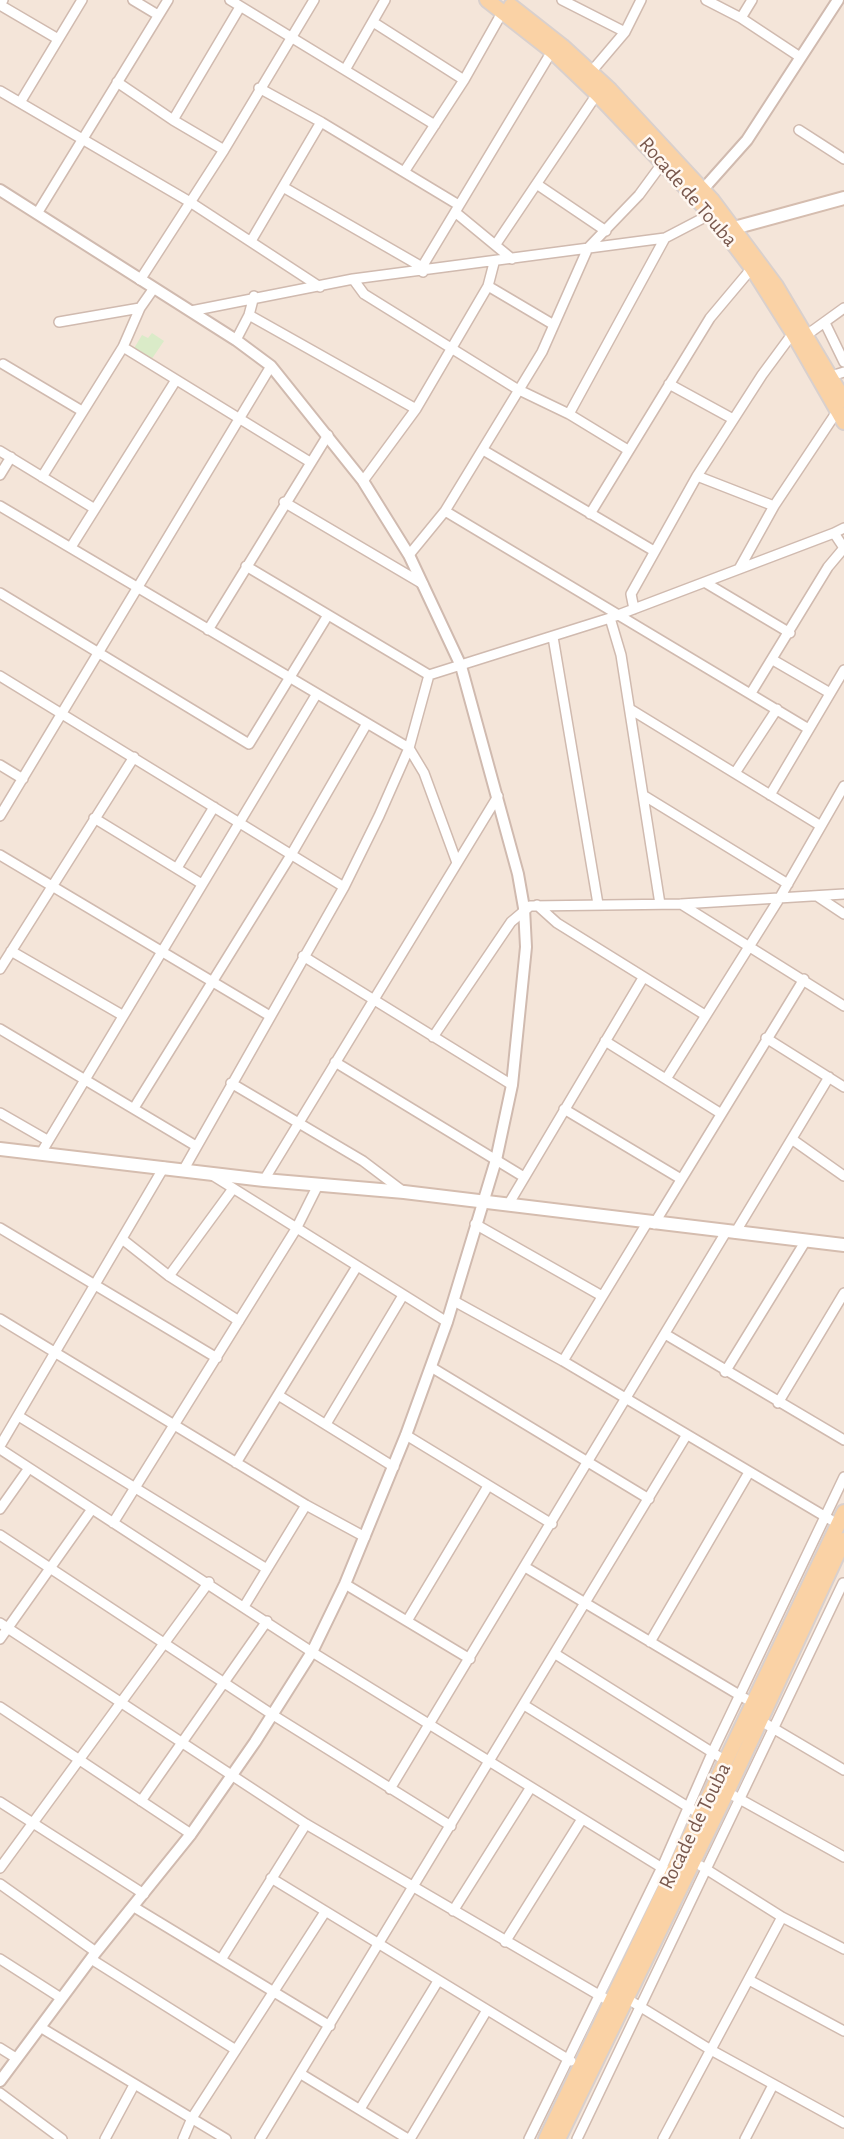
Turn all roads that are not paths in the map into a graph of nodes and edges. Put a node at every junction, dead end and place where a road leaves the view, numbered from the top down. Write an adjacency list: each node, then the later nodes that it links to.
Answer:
1 (3, 0): 20 (street)
2 (82, 0): 20 (street)
3 (133, 0): 16 (street)
4 (168, 0): 16 (street)
5 (230, 0): 15 (street)
6 (314, 0): 21 (street)
7 (385, 0): 18 (street)
8 (487, 0): 14 (main road, Rocade de Touba)
9 (562, 0): 19 (street)
10 (641, 0): 19 (street)
11 (706, 0): 17 (street)
12 (752, 0): 17 (street)
13 (838, 0): 23 (street)
14 (503, 6): 22 (main road, Rocade de Touba); 25 (main road, Rocade de Touba); 26 (street)
15 (240, 7): 21 (street); 32 (street)
16 (158, 15): 27 (street)
17 (741, 18): 23 (street)
18 (373, 22): 24 (street); 26 (street)
19 (625, 32): 25 (street)
20 (58, 39): 31 (street)
21 (290, 39): 24 (street); 28 (street)
22 (552, 51): 30 (main road, Rocade de Touba); 47 (street)
23 (800, 57): 44 (street)
24 (345, 70): 34 (street)
25 (591, 72): 44 (main road, Rocade de Touba)
26 (464, 80): 34 (street)
27 (117, 82): 32 (street); 36 (street)
28 (259, 88): 33 (street); 37 (street)
29 (0, 91): 31 (street)
30 (597, 94): 39 (main road, Rocade de Touba); 41 (street)
31 (21, 101): 36 (street)
32 (173, 120): 37 (street)
33 (321, 121): 40 (street); 42 (street)
34 (435, 125): 40 (street)
35 (799, 130): 38 (street)
36 (83, 139): 46 (street); 48 (street)
37 (224, 150): 46 (street)
38 (844, 159)
39 (664, 162): 44 (main road, Rocade de Touba); 51 (street)
40 (404, 172): 47 (street)
41 (538, 185): 51 (street); 54 (street)
42 (283, 187): 53 (street); 59 (street)
43 (0, 190): 48 (street)
44 (700, 194): 49 (main road, Rocade de Touba); 50 (main road, Rocade de Touba)
45 (844, 198): 50 (main road)
46 (190, 202): 53 (street); 60 (street)
47 (456, 208): 54 (street); 59 (street)
48 (38, 212): 60 (street)
49 (711, 214): 50 (main road, Rocade de Touba); 52 (street)
50 (729, 229): 58 (main road, Rocade de Touba); 73 (main road, Rocade de Touba)
51 (606, 231): 55 (street)
52 (665, 238): 55 (street); 87 (street)
53 (251, 241): 63 (street)
54 (496, 244): 56 (street)
55 (588, 247): 56 (street); 72 (street)
56 (512, 259): 57 (street)
57 (494, 263): 59 (street); 62 (street)
58 (752, 268): 73 (main road, Rocade de Touba); 82 (street)
59 (423, 269): 61 (street)
60 (140, 279): 64 (street)
61 (353, 279): 63 (street); 76 (street)
62 (488, 286): 72 (street); 76 (street)
63 (320, 287): 65 (street)
64 (154, 288): 66 (street); 68 (street)
65 (254, 296): 68 (street); 69 (street)
66 (140, 308): 70 (street); 75 (street)
67 (844, 309): 71 (street)
68 (191, 311): 74 (street)
69 (249, 315): 74 (street); 84 (street)
70 (59, 322)
71 (825, 323): 73 (street); 77 (street)
72 (554, 326): 83 (street)
73 (801, 334): 80 (main road, Rocade de Touba); 86 (main road, Rocade de Touba); 89 (street)
74 (236, 340): 79 (street)
75 (123, 347): 81 (street); 85 (street)
76 (452, 348): 83 (street); 84 (street)
77 (844, 362)
78 (3, 364): 85 (street)
79 (271, 366): 88 (street); 90 (street)
80 (837, 374): 86 (main road, Rocade de Touba)
81 (176, 380): 88 (street); 103 (street)
82 (669, 384): 89 (street); 92 (street)
83 (517, 389): 87 (street); 91 (street)
84 (416, 409): 99 (street)
85 (82, 411): 97 (street)
86 (842, 411): 102 (street)
87 (569, 414): 92 (street)
88 (239, 419): 95 (street); 115 (street)
89 (733, 419): 98 (street)
90 (328, 435): 95 (street); 99 (street)
91 (483, 450): 104 (street); 105 (street)
92 (628, 450): 105 (street)
93 (0, 451): 94 (street)
94 (11, 457): 96 (street); 97 (street)
95 (310, 462): 100 (street)
96 (0, 475)
97 (42, 477): 103 (street)
98 (697, 477): 102 (street); 109 (street)
99 (363, 481): 110 (street)
100 (284, 502): 111 (street); 114 (street)
101 (0, 506): 108 (street)
102 (774, 506): 112 (street)
103 (95, 509): 108 (street)
104 (444, 511): 110 (street); 119 (street)
105 (590, 513): 109 (street)
106 (844, 528): 107 (street)
107 (834, 533): 112 (street); 121 (street)
108 (71, 547): 115 (street)
109 (654, 551): 117 (street)
110 (409, 555): 114 (street)
111 (246, 566): 118 (street); 120 (street)
112 (739, 569): 113 (street)
113 (706, 583): 117 (street); 121 (street)
114 (423, 584): 125 (street)
115 (137, 588): 120 (street); 123 (street)
116 (1, 595): 123 (street)
117 (634, 609): 119 (street)
118 (328, 615): 127 (street); 129 (street)
119 (614, 617): 122 (street); 131 (street); 133 (street)
120 (208, 630): 129 (street)
121 (790, 633): 124 (street)
122 (552, 637): 125 (street); 163 (street)
123 (98, 652): 129 (street); 135 (street)
124 (773, 660): 130 (street); 131 (street)
125 (461, 666): 127 (street); 146 (street)
126 (844, 670): 130 (street)
127 (429, 675): 138 (street)
128 (0, 676): 135 (street)
129 (290, 680): 132 (street)
130 (830, 693): 137 (street)
131 (751, 694): 134 (street)
132 (316, 695): 136 (street); 150 (street)
133 (630, 709): 141 (street); 145 (street)
134 (777, 709): 137 (street); 141 (street)
135 (62, 714): 139 (street); 142 (street)
136 (366, 725): 138 (street); 153 (street)
137 (807, 728): 144 (street)
138 (409, 748): 154 (street); 159 (street)
139 (134, 757): 147 (street); 149 (street)
140 (0, 765): 142 (street)
141 (735, 773): 144 (street)
142 (23, 779): 148 (street)
143 (844, 786): 151 (street)
144 (770, 794): 151 (street)
145 (643, 795): 157 (street); 164 (street)
146 (499, 796): 154 (street); 167 (street)
147 (214, 807): 150 (street); 155 (street)
148 (0, 816)
149 (94, 818): 155 (street); 158 (street)
150 (240, 823): 153 (street); 156 (street)
151 (821, 826): 157 (street)
152 (0, 855): 158 (street)
153 (291, 855): 159 (street); 176 (street)
154 (457, 863): 177 (street)
155 (177, 868): 156 (street)
156 (202, 884): 171 (street)
157 (788, 884): 162 (street)
158 (51, 886): 170 (street); 171 (street)
159 (344, 887): 172 (street)
160 (844, 894): 161 (street)
161 (817, 895): 162 (street); 168 (street)
162 (779, 899): 165 (street); 169 (street)
163 (598, 904): 164 (street); 166 (street)
164 (660, 904): 165 (street)
165 (681, 904): 169 (street)
166 (537, 905): 167 (street); 174 (street)
167 (524, 908): 183 (street); 191 (street)
168 (844, 914)
169 (749, 946): 175 (street); 180 (street)
170 (12, 951): 173 (street); 179 (street)
171 (161, 951): 176 (street); 179 (street)
172 (303, 956): 177 (street); 181 (street)
173 (0, 969)
174 (643, 978): 180 (street); 185 (street)
175 (803, 979): 178 (street); 184 (street)
176 (212, 982): 181 (street); 193 (street)
177 (374, 1000): 183 (street); 186 (street)
178 (844, 1006)
179 (122, 1015): 188 (street)
180 (705, 1015): 189 (street)
181 (270, 1016): 190 (street)
182 (0, 1029): 188 (street)
183 (433, 1037): 191 (street)
184 (766, 1038): 187 (street); 196 (street)
185 (604, 1041): 189 (street); 194 (street)
186 (335, 1062): 197 (street); 203 (street)
187 (829, 1077): 192 (street); 199 (street)
188 (83, 1079): 193 (street); 198 (street)
189 (666, 1079): 196 (street)
190 (232, 1083): 197 (street); 200 (street)
191 (512, 1085): 203 (street)
192 (844, 1087)
193 (135, 1108): 200 (street)
194 (564, 1109): 208 (street); 209 (street)
195 (0, 1113): 198 (street)
196 (720, 1113): 209 (street)
197 (298, 1122): 210 (street); 213 (street)
198 (47, 1140): 202 (street)
199 (793, 1140): 207 (street); 220 (street)
200 (195, 1146): 205 (street)
201 (0, 1149): 202 (main road)
202 (41, 1153): 204 (main road)
203 (496, 1160): 208 (street); 214 (street)
204 (164, 1167): 205 (main road); 221 (street)
205 (184, 1169): 206 (main road)
206 (207, 1172): 210 (main road); 212 (street)
207 (844, 1176)
208 (524, 1177): 215 (street)
209 (681, 1179): 217 (street)
210 (264, 1180): 211 (main road)
211 (318, 1185): 213 (main road); 219 (street)
212 (232, 1190): 219 (street); 225 (street)
213 (404, 1192): 214 (main road)
214 (483, 1201): 215 (main road); 216 (street)
215 (508, 1205): 217 (main road)
216 (475, 1224): 228 (street); 230 (street)
217 (650, 1224): 220 (main road); 228 (street)
218 (0, 1228): 226 (street)
219 (296, 1229): 224 (street); 232 (street)
220 (731, 1233): 222 (main road); 234 (street)
221 (122, 1239): 225 (street); 226 (street)
222 (805, 1242): 223 (main road); 239 (street)
223 (844, 1245)
224 (356, 1268): 229 (street); 240 (street)
225 (169, 1276): 232 (street)
226 (95, 1285): 235 (street); 236 (street)
227 (844, 1293): 242 (street)
228 (602, 1296): 237 (street)
229 (402, 1297): 233 (street); 244 (street)
230 (454, 1301): 233 (street); 237 (street)
231 (0, 1319): 235 (street)
232 (239, 1321): 236 (street)
233 (447, 1322): 238 (street)
234 (665, 1334): 239 (street); 241 (street)
235 (57, 1353): 243 (street); 245 (street)
236 (217, 1358): 245 (street)
237 (563, 1361): 241 (street)
238 (430, 1367): 246 (street); 250 (street)
239 (725, 1372): 242 (street)
240 (278, 1395): 244 (street); 251 (street)
241 (625, 1398): 247 (street); 250 (street)
242 (778, 1403): 248 (street)
243 (20, 1417): 249 (street); 257 (street)
244 (326, 1424): 252 (street)
245 (175, 1426): 251 (street); 257 (street)
246 (406, 1435): 252 (street); 256 (street)
247 (686, 1436): 254 (street); 258 (street)
248 (844, 1440)
249 (0, 1448): 253 (street)
250 (588, 1461): 258 (street); 265 (street)
251 (236, 1463): 259 (street)
252 (394, 1467): 267 (street)
253 (29, 1468): 260 (street); 261 (street)
254 (748, 1474): 263 (street); 282 (street)
255 (844, 1477): 263 (street)
256 (488, 1486): 265 (street); 279 (street)
257 (134, 1490): 264 (street); 270 (street)
258 (649, 1499): 276 (street)
259 (306, 1505): 267 (street); 270 (street)
260 (0, 1508)
261 (92, 1509): 264 (street); 271 (street)
262 (844, 1512): 263 (main road, Rocade de Touba)
263 (832, 1522): 288 (main road, Rocade de Touba)
264 (113, 1523): 273 (street)
265 (552, 1524): 269 (street)
266 (0, 1535): 271 (street)
267 (365, 1537): 275 (street)
268 (844, 1540): 272 (main road, Rocade de Touba)
269 (525, 1567): 276 (street); 286 (street)
270 (267, 1569): 277 (street)
271 (50, 1570): 280 (street); 283 (street)
272 (828, 1575): 274 (street); 293 (main road, Rocade de Touba)
273 (209, 1582): 277 (street); 283 (street)
274 (844, 1583): 293 (street)
275 (345, 1584): 279 (street); 284 (street)
276 (587, 1602): 282 (street); 285 (street)
277 (245, 1605): 278 (street)
278 (267, 1621): 284 (street); 287 (street)
279 (407, 1621): 286 (street)
280 (4, 1626): 281 (street); 289 (street)
281 (0, 1639)
282 (650, 1642): 288 (street)
283 (164, 1644): 287 (street); 289 (street)
284 (312, 1652): 292 (street); 294 (street)
285 (556, 1655): 290 (street); 296 (street)
286 (470, 1659): 294 (street)
287 (224, 1684): 292 (street); 295 (street)
288 (748, 1700): 296 (street); 298 (main road, Rocade de Touba)
289 (122, 1701): 295 (street); 299 (street)
290 (524, 1705): 297 (street); 307 (street)
291 (0, 1707): 299 (street)
292 (273, 1715): 301 (street); 303 (street)
293 (768, 1724): 300 (street); 304 (main road, Rocade de Touba)
294 (429, 1725): 297 (street); 303 (street)
295 (181, 1742): 301 (street); 305 (street)
296 (713, 1751): 298 (street); 307 (street)
297 (490, 1761): 302 (street); 312 (street)
298 (726, 1761): 308 (main road, Rocade de Touba)
299 (80, 1762): 305 (street); 310 (street)
300 (844, 1770)
301 (232, 1776): 311 (street); 313 (street)
302 (531, 1787): 309 (street); 323 (street)
303 (390, 1789): 312 (street)
304 (733, 1795): 314 (street); 315 (main road, Rocade de Touba)
305 (141, 1801): 313 (street)
306 (0, 1802): 310 (street)
307 (688, 1807): 308 (street); 317 (street)
308 (701, 1815): 317 (main road, Rocade de Touba)
309 (582, 1819): 317 (street); 326 (street)
310 (33, 1824): 316 (street); 321 (street)
311 (306, 1824): 318 (street); 320 (street)
312 (451, 1826): 320 (street)
313 (191, 1834): 321 (street)
314 (844, 1857)
315 (699, 1865): 325 (street); 336 (main road, Rocade de Touba); 338 (street)
316 (0, 1868)
317 (667, 1870): 337 (main road, Rocade de Touba)
318 (271, 1878): 324 (street); 330 (street)
319 (0, 1884): 329 (street)
320 (413, 1889): 323 (street); 327 (street)
321 (144, 1894): 322 (street)
322 (134, 1907): 329 (street); 330 (street)
323 (453, 1911): 326 (street)
324 (325, 1912): 327 (street); 334 (street)
325 (782, 1917): 328 (street); 332 (street)
326 (505, 1942): 337 (street)
327 (379, 1944): 333 (street); 340 (street)
328 (844, 1949)
329 (93, 1956): 335 (street); 344 (street)
330 (222, 1958): 334 (street)
331 (0, 1959): 335 (street)
332 (749, 1980): 342 (street); 345 (street)
333 (438, 1981): 339 (street); 353 (street)
334 (274, 1990): 340 (street); 344 (street)
335 (61, 1998): 341 (street)
336 (626, 1998): 338 (street); 364 (main road, Rocade de Touba)
337 (606, 1999): 347 (main road, Rocade de Touba)
338 (640, 2008): 345 (street); 365 (street)
339 (487, 2010): 347 (street); 361 (street)
340 (330, 2026): 348 (street)
341 (40, 2027): 346 (street); 350 (street)
342 (844, 2031)
343 (0, 2048): 346 (street)
344 (236, 2050): 354 (street)
345 (711, 2050): 351 (street); 366 (street)
346 (16, 2058): 349 (street)
347 (575, 2062): 362 (street); 363 (main road, Rocade de Touba)
348 (301, 2074): 353 (street); 360 (street)
349 (0, 2081)
350 (134, 2085): 354 (street); 357 (street)
351 (773, 2085): 355 (street); 367 (street)
352 (0, 2093): 356 (street)
353 (360, 2109): 361 (street)
354 (192, 2118): 358 (street); 359 (street)
355 (844, 2123)
356 (62, 2139)
357 (105, 2139)
358 (183, 2139)
359 (226, 2139)
360 (260, 2139)
361 (409, 2139)
362 (528, 2139)
363 (545, 2139)
364 (558, 2139)
365 (576, 2139)
366 (663, 2139)
367 (745, 2139)

